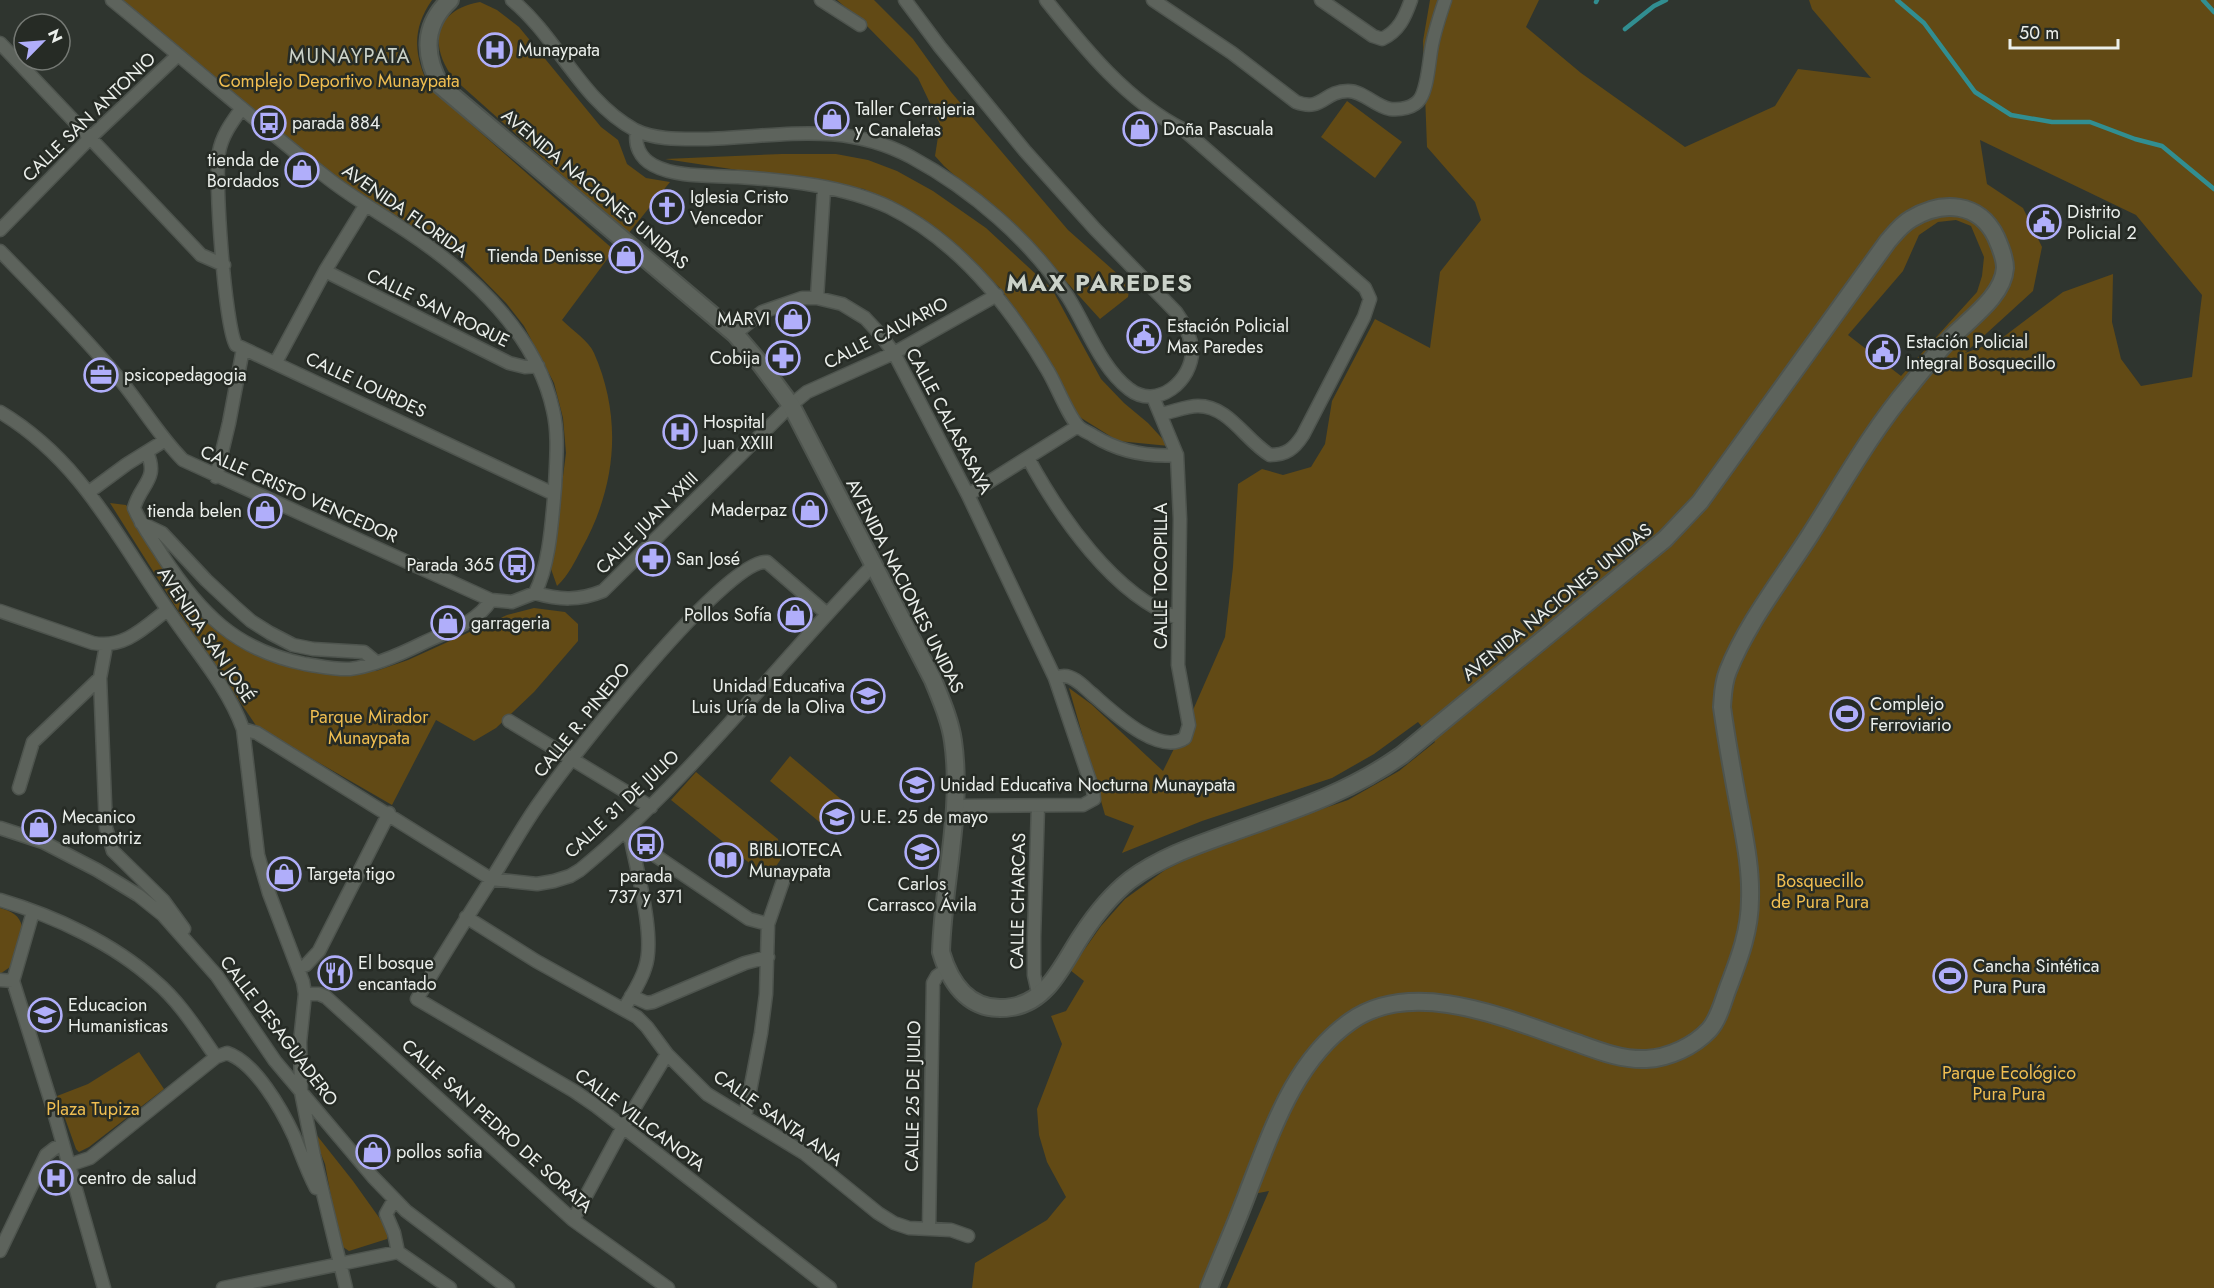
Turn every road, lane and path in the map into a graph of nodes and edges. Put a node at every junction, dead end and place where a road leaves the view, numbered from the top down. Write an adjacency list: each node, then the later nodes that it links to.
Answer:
1 (112, 0): 13 (street, AVENIDA FLORIDA)
2 (450, 0): 25 (street, AVENIDA NACIONES UNIDAS)
3 (512, 0): 15 (street)
4 (821, 0): 11 (street)
5 (905, 0): 30 (street)
6 (1046, 0): 33 (street)
7 (1153, 0): 10 (street)
8 (1321, 0): 9 (street)
9 (1412, 0)
10 (1444, 0)
11 (860, 25)
12 (0, 43): 16 (street)
13 (178, 55): 14 (street, AVENIDA FLORIDA); 16 (street, CALLE SAN ANTONIO)
14 (242, 108): 18 (street, AVENIDA FLORIDA); 21 (street)
15 (637, 131): 17 (street); 30 (street)
16 (90, 138): 19 (street, CALLE SAN ANTONIO); 21 (street)
17 (824, 188): 23 (street); 24 (street)
18 (365, 206): 22 (street); 29 (street, AVENIDA FLORIDA)
19 (0, 230)
20 (0, 251): 35 (street, CALLE CRISTO VENCEDOR)
21 (224, 266): 26 (street)
22 (325, 271): 28 (street); 29 (street, CALLE SAN ROQUE)
23 (998, 295): 27 (street, CALLE CALVARIO); 34 (street)
24 (817, 298): 25 (street, CALLE CALASASAYA); 27 (street, CALLE CALASASAYA)
25 (735, 334): 31 (street, AVENIDA NACIONES UNIDAS)
26 (243, 349): 28 (street, CALLE LOURDES); 39 (street)
27 (894, 353): 31 (street, CALLE CALVARIO); 42 (street, CALLE CALASASAYA)
28 (276, 362): 41 (street, CALLE LOURDES)
29 (538, 366): 41 (street, AVENIDA FLORIDA)
30 (1153, 396): 33 (street, CALLE TOCOPILLA)
31 (791, 405): 44 (street, AVENIDA NACIONES UNIDAS); 45 (street, CALLE JUAN XXIII)
32 (0, 412): 40 (street)
33 (1161, 414): 37 (street, CALLE TOCOPILLA)
34 (1078, 426): 37 (street); 38 (street)
35 (164, 441): 36 (street); 39 (street, CALLE CRISTO VENCEDOR)
36 (147, 452): 40 (street); 43 (street)
37 (1177, 455): 50 (street, CALLE TOCOPILLA)
38 (1028, 458): 42 (street); 50 (street)
39 (216, 477): 46 (street, CALLE CRISTO VENCEDOR)
40 (89, 492): 47 (street, AVENIDA SAN JOSÉ)
41 (554, 494): 45 (street, AVENIDA FLORIDA)
42 (968, 495): 54 (street, CALLE CALASASAYA)
43 (140, 523): 52 (street); 52 (street)
44 (875, 563): 49 (street, CALLE 31 DE JULIO); 59 (street, AVENIDA NACIONES UNIDAS)
45 (535, 593): 46 (street)
46 (491, 600): 52 (street)
47 (168, 610): 51 (street); 56 (street, AVENIDA SAN JOSÉ)
48 (0, 611): 51 (street)
49 (826, 613): 57 (street, CALLE R. PINEDO); 61 (street, CALLE 31 DE JULIO)
50 (1178, 618): 54 (street, CALLE TOCOPILLA)
51 (106, 646): 53 (street)
52 (376, 662)
53 (100, 678): 58 (street); 74 (street)
54 (1055, 678): 60 (street, CALLE CALASASAYA)
55 (509, 721): 57 (street)
56 (243, 729): 62 (street, CALLE 31 DE JULIO); 72 (street, AVENIDA SAN JOSÉ)
57 (570, 760): 61 (street); 65 (street, CALLE R. PINEDO)
58 (19, 788)
59 (956, 806): 60 (street); 73 (street, AVENIDA NACIONES UNIDAS)
60 (1038, 806): 78 (street, CALLE CHARCAS)
61 (651, 807): 64 (street, CALLE 31 DE JULIO)
62 (388, 813): 65 (street, CALLE 31 DE JULIO); 72 (street)
63 (0, 828): 74 (street, CALLE DESAGUADERO)
64 (627, 836): 65 (street, CALLE 31 DE JULIO); 70 (street); 77 (street)
65 (491, 879): 69 (street, CALLE R. PINEDO)
66 (783, 881): 70 (street)
67 (0, 900): 68 (street)
68 (33, 912): 75 (street); 82 (street)
69 (466, 917): 79 (street, CALLE R. PINEDO); 80 (street, CALLE SANTA ANA)
70 (768, 924): 71 (street)
71 (768, 957): 77 (street); 84 (street)
72 (298, 968): 76 (street, AVENIDA SAN JOSÉ)
73 (946, 970): 78 (street, AVENIDA NACIONES UNIDAS); 91 (street, CALLE 25 DE JULIO)
74 (217, 976): 83 (street, CALLE DESAGUADERO)
75 (6, 981): 86 (street)
76 (305, 994): 83 (street, AVENIDA SAN JOSÉ); 90 (street, CALLE SAN PEDRO DE SORATA)
77 (631, 996): 80 (street)
78 (1039, 997): 103 (street, AVENIDA NACIONES UNIDAS)
79 (417, 999): 85 (street, CALLE VILLCANOTA)
80 (624, 1009): 81 (street, CALLE SANTA ANA)
81 (667, 1054): 84 (street, CALLE SANTA ANA); 85 (street)
82 (216, 1057): 87 (street); 88 (street)
83 (301, 1092): 88 (street, AVENIDA SAN JOSÉ); 89 (street, CALLE DESAGUADERO)
84 (745, 1117): 91 (street, CALLE SANTA ANA)
85 (623, 1127): 90 (street); 102 (street, CALLE VILLCANOTA)
86 (63, 1145): 87 (street); 93 (street)
87 (69, 1164): 96 (street)
88 (322, 1188): 95 (street, AVENIDA SAN JOSÉ)
89 (394, 1200): 94 (street); 100 (street, CALLE DESAGUADERO)
90 (573, 1220): 101 (street, CALLE SAN PEDRO DE SORATA)
91 (929, 1229): 92 (street, CALLE SANTA ANA)
92 (968, 1236)
93 (0, 1251)
94 (398, 1252): 95 (street); 99 (street)
95 (338, 1263): 97 (street); 98 (street, AVENIDA SAN JOSÉ)
96 (104, 1288)
97 (227, 1288)
98 (346, 1288)
99 (450, 1288)
100 (508, 1288)
101 (668, 1288)
102 (830, 1288)
103 (1209, 1288)

